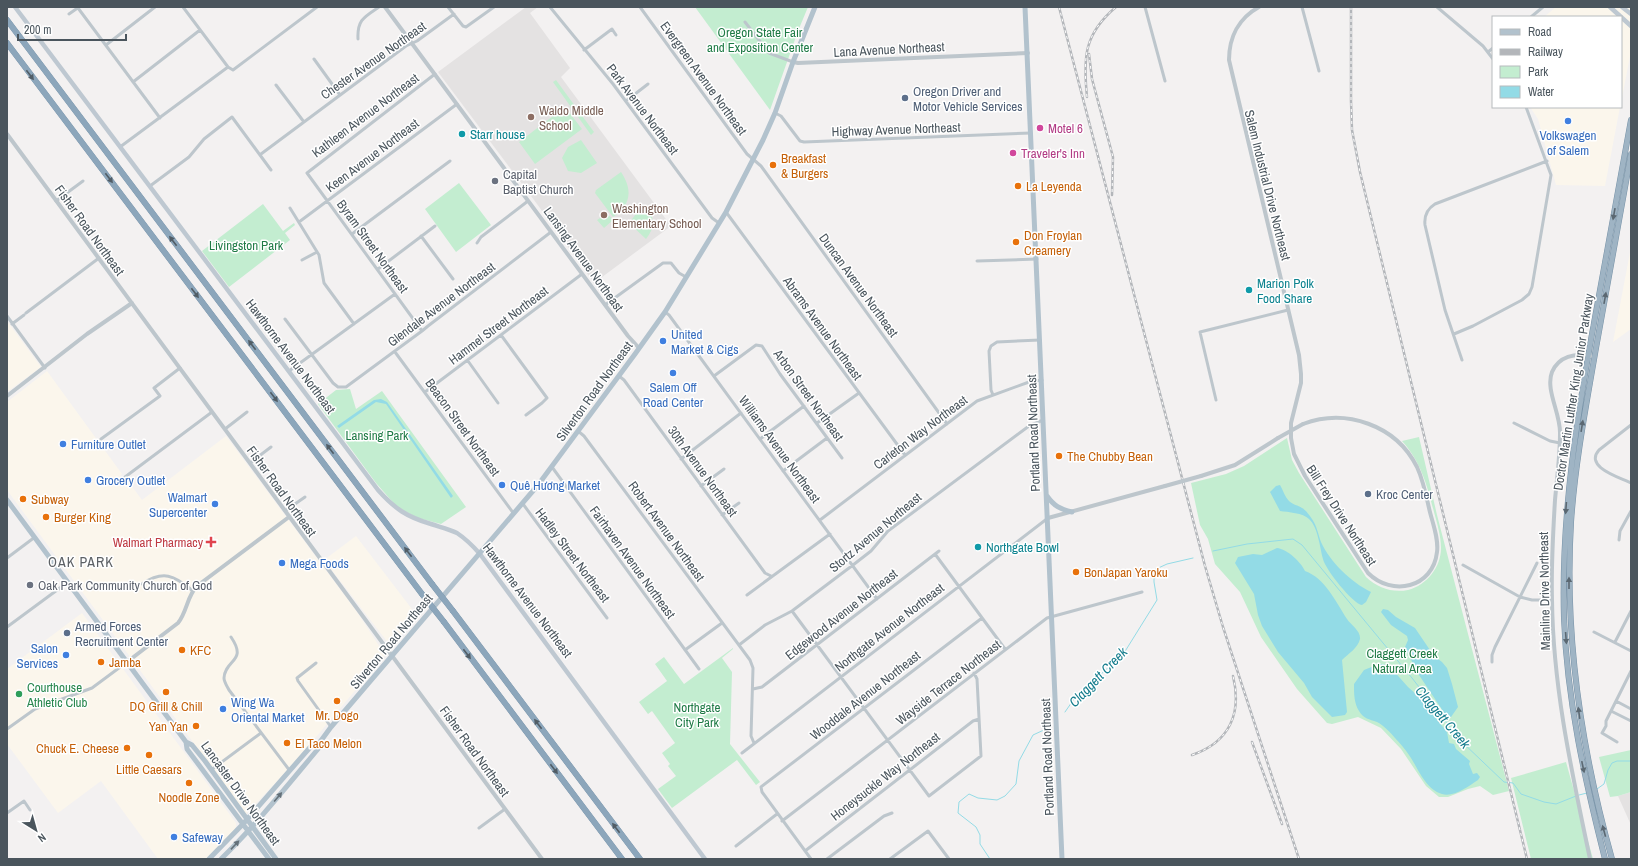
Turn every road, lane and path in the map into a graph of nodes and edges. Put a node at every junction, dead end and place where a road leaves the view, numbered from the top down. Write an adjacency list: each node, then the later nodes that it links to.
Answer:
1 (15, 7): 60 (main road, Hawthorne Avenue Northeast)
2 (155, 7): 35 (street)
3 (183, 7): 30 (street)
4 (317, 7): 43 (street)
5 (379, 7): 32 (street)
6 (385, 7): 33 (street, Lansing Avenue Northeast)
7 (448, 7): 22 (street)
8 (494, 7): 22 (street)
9 (550, 7): 37 (street, Park Avenue Northeast)
10 (640, 7): 63 (street, Evergreen Avenue Northeast)
11 (815, 7): 42 (main road, Silverton Road Northeast)
12 (1025, 7): 39 (main road, Portland Road Northeast)
13 (1145, 7): 46 (street)
14 (1259, 7): 94 (street, Salem Industrial Drive Northeast)
15 (1302, 7): 44 (street)
16 (1437, 7): 38 (street)
17 (1543, 7): 24 (street)
18 (1610, 7): 25 (main road)
19 (1622, 7): 23 (main road)
20 (78, 8): 21 (street); 35 (street)
21 (69, 14)
22 (454, 14): 33 (street, Chester Avenue Northeast)
23 (1631, 14)
24 (1532, 16)
25 (1620, 16)
26 (1622, 18): 29 (main road)
27 (7, 20): 248 (highway, one-way to 27, bridge)
28 (745, 22): 42 (street, Lana Avenue Northeast)
29 (1631, 26)
30 (200, 30): 43 (street); 47 (street)
31 (616, 35): 37 (street)
32 (358, 39)
33 (412, 43): 45 (street, Lansing Avenue Northeast); 50 (street, Chester Avenue Northeast)
34 (7, 44): 247 (highway, one-way to 247, bridge)
35 (106, 44): 47 (street)
36 (1492, 49): 38 (street)
37 (584, 50): 51 (street, Park Avenue Northeast)
38 (1488, 52): 40 (street)
39 (1028, 53): 42 (street, Lana Avenue Northeast); 58 (main road, Portland Road Northeast)
40 (1492, 58)
41 (314, 59): 50 (street)
42 (792, 62): 54 (main road, Silverton Road Northeast)
43 (228, 67): 55 (street)
44 (1319, 70)
45 (435, 74): 52 (street, Lansing Avenue Northeast); 67 (street, Kathleen Avenue Northeast)
46 (1165, 81)
47 (133, 82): 55 (street)
48 (648, 84): 51 (street)
49 (276, 85): 57 (street)
50 (340, 95): 57 (street, Chester Avenue Northeast)
51 (626, 101): 76 (street, Park Avenue Northeast)
52 (456, 104): 71 (street, Keen Avenue Northeast); 72 (street, Lansing Avenue Northeast)
53 (1526, 108): 65 (street)
54 (775, 113): 58 (street, Highway Avenue Northeast); 63 (main road, Silverton Road Northeast)
55 (160, 118): 60 (street)
56 (1631, 120): 107 (highway, Doctor Martin Luther King Junior Parkway, one-way to 107)
57 (304, 122): 61 (street, Chester Avenue Northeast)
58 (1031, 133): 84 (main road, Portland Road Northeast)
59 (7, 134): 70 (street, Fisher Road Northeast)
60 (120, 147): 69 (main road, Hawthorne Avenue Northeast)
61 (261, 154): 66 (street); 69 (street)
62 (1631, 154): 108 (highway, Doctor Martin Luther King Junior Parkway, one-way to 62)
63 (753, 160): 74 (main road, Silverton Road Northeast); 132 (street, Duncan Avenue Northeast)
64 (450, 161): 79 (street)
65 (1546, 161): 101 (street); 101 (street)
66 (271, 170)
67 (307, 173): 71 (street, Byram Street Northeast)
68 (83, 181): 70 (street)
69 (150, 186): 113 (main road, Hawthorne Avenue Northeast)
70 (56, 201): 83 (street, Fisher Road Northeast)
71 (328, 201): 75 (street, Keen Avenue Northeast); 79 (street, Byram Street Northeast)
72 (528, 201): 78 (street, Lansing Avenue Northeast); 81 (street)
73 (290, 208): 75 (street)
74 (726, 212): 76 (main road, Silverton Road Northeast); 118 (street, Abrams Avenue Northeast)
75 (299, 222): 82 (street)
76 (719, 223): 89 (main road, Silverton Road Northeast)
77 (435, 226): 80 (street)
78 (551, 232): 88 (street, Lansing Avenue Northeast); 100 (street, Glendale Avenue Northeast)
79 (352, 234): 87 (street, Byram Street Northeast)
80 (421, 236): 87 (street); 90 (street)
81 (476, 243)
82 (317, 252): 85 (street); 99 (street)
83 (99, 258): 92 (street, Fisher Road Northeast); 98 (street)
84 (1037, 259): 86 (street); 103 (main road, Portland Road Northeast)
85 (302, 260)
86 (977, 261)
87 (378, 269): 91 (street, Byram Street Northeast)
88 (582, 274): 93 (street, Lansing Avenue Northeast); 102 (street, Hammel Street Northeast)
89 (686, 277): 93 (street); 95 (main road, Silverton Road Northeast)
90 (453, 279)
91 (395, 294): 99 (street); 100 (street, Byram Street Northeast)
92 (132, 303): 111 (street); 112 (street, Fisher Road Northeast)
93 (605, 305): 104 (street, Lansing Avenue Northeast)
94 (1288, 310): 121 (street); 122 (street, Salem Industrial Drive Northeast)
95 (665, 312): 104 (main road, Silverton Road Northeast); 115 (street, Williams Avenue Northeast)
96 (7, 316): 98 (street)
97 (285, 319): 106 (street)
98 (12, 324): 111 (street)
99 (354, 324): 106 (street)
100 (422, 331): 105 (street, Glendale Avenue Northeast)
101 (1454, 334): 109 (street)
102 (502, 336): 110 (street, Hammel Street Northeast); 128 (street)
103 (1040, 340): 116 (main road, Portland Road Northeast); 119 (street)
104 (639, 348): 114 (main road, Silverton Road Northeast)
105 (395, 352): 106 (street, Glendale Avenue Northeast); 117 (street, Beacon Street Northeast)
106 (312, 354): 113 (street)
107 (1588, 356): 108 (street, Mainline Drive Northeast); 139 (street, Mainline Drive Northeast); 227 (highway, Doctor Martin Luther King Junior Parkway, one-way to 227)
108 (1594, 357): 227 (highway, Doctor Martin Luther King Junior Parkway, one-way to 108)
109 (1462, 360)
110 (468, 361): 117 (street, Hammel Street Northeast); 123 (street)
111 (45, 368): 120 (street)
112 (180, 368): 125 (street, Fisher Road Northeast); 137 (street)
113 (289, 372): 168 (main road, Hawthorne Avenue Northeast)
114 (619, 376): 135 (main road, Silverton Road Northeast); 143 (street, 30th Avenue Northeast)
115 (714, 376): 124 (street, Arbon Street Northeast); 127 (street, Williams Avenue Northeast)
116 (1042, 380): 119 (street, Carleton Way Northeast); 129 (main road, Portland Road Northeast)
117 (425, 392): 159 (street, Beacon Street Northeast)
118 (859, 393): 131 (street); 141 (street, Abrams Avenue Northeast)
119 (993, 395): 132 (street, Carleton Way Northeast)
120 (7, 396)
121 (1216, 400)
122 (1296, 401): 158 (street, Bill Frey Drive Northeast, bridge)
123 (498, 402)
124 (804, 406): 131 (street, Arbon Street Northeast); 138 (street)
125 (212, 412): 134 (street, Fisher Road Northeast); 148 (street)
126 (247, 412): 134 (street)
127 (741, 413): 138 (street, Williams Avenue Northeast); 143 (street)
128 (526, 414)
129 (1043, 420): 151 (main road, Portland Road Northeast); 172 (street, Stortz Avenue Northeast)
130 (1514, 423): 139 (street)
131 (817, 424): 136 (street, Arbon Street Northeast)
132 (947, 424): 141 (street, Carleton Way Northeast)
133 (1631, 425): 149 (street)
134 (225, 429): 144 (street, Fisher Road Northeast)
135 (578, 431): 145 (main road, Silverton Road Northeast); 189 (street, Robert Avenue Northeast)
136 (828, 438): 142 (street, Arbon Street Northeast); 147 (street)
137 (101, 439)
138 (760, 439): 147 (street, Williams Avenue Northeast)
139 (1560, 443): 183 (street, Mainline Drive Northeast)
140 (271, 447): 144 (street)
141 (905, 455): 163 (street, Carleton Way Northeast)
142 (842, 458)
143 (681, 459): 150 (street, 30th Avenue Northeast)
144 (250, 463): 157 (street, Fisher Road Northeast)
145 (552, 467): 155 (main road, Silverton Road Northeast); 197 (street, Fairhaven Avenue Northeast)
146 (724, 469): 150 (street)
147 (783, 471): 163 (street, Williams Avenue Northeast)
148 (125, 477)
149 (1631, 483)
150 (701, 486): 160 (street, 30th Avenue Northeast)
151 (1047, 494): 158 (main road); 162 (main road, Portland Road Northeast)
152 (305, 497): 157 (street)
153 (7, 500): 165 (main road, Lancaster Drive Northeast)
154 (739, 503): 160 (street)
155 (523, 504): 159 (main road, Silverton Road Northeast); 187 (street, Hadley Street Northeast)
156 (1631, 511): 166 (street)
157 (285, 512): 161 (street, Fisher Road Northeast)
158 (1072, 512): 162 (street, Bill Frey Drive Northeast)
159 (514, 514): 168 (main road, Silverton Road Northeast)
160 (722, 515): 174 (street, 30th Avenue Northeast)
161 (289, 517): 178 (street); 199 (street, Fisher Road Northeast)
162 (1048, 518): 177 (street, Northgate Avenue Northeast); 186 (main road, Portland Road Northeast)
163 (820, 520): 164 (street, Williams Avenue Northeast)
164 (830, 534): 172 (street, Williams Avenue Northeast); 174 (street)
165 (35, 537): 170 (street); 175 (main road, Lancaster Drive Northeast)
166 (1619, 540)
167 (939, 551): 169 (street, Edgewood Avenue Northeast)
168 (480, 554): 199 (main road, Silverton Road Northeast); 249 (main road, Hawthorne Avenue Northeast)
169 (935, 554): 177 (street); 182 (street, Edgewood Avenue Northeast)
170 (7, 558)
171 (1537, 563): 181 (street)
172 (853, 565): 182 (street, Williams Avenue Northeast); 184 (street, Stortz Avenue Northeast)
173 (1463, 565): 181 (street)
174 (771, 576): 180 (street)
175 (68, 582): 190 (street); 200 (main road, Lancaster Drive Northeast)
176 (142, 584): 178 (street)
177 (958, 586): 188 (street); 206 (street, Northgate Avenue Northeast)
178 (193, 591): 200 (street)
179 (1142, 592): 186 (street, Wayside Terrace Northeast)
180 (747, 595)
181 (1520, 597): 183 (street); 202 (street)
182 (877, 599): 195 (street, Edgewood Avenue Northeast)
183 (1552, 600): 255 (street, Mainline Drive Northeast)
184 (792, 611): 194 (street, Stortz Avenue Northeast); 195 (street)
185 (1631, 612): 193 (street)
186 (1052, 615): 196 (street, Wayside Terrace Northeast); 254 (main road, Portland Road Northeast)
187 (607, 618)
188 (982, 618): 196 (street); 209 (street, Wooddale Avenue Northeast)
189 (722, 623): 194 (street, Robert Avenue Northeast); 197 (street)
190 (7, 628)
191 (1594, 632): 193 (street)
192 (230, 637): 216 (street)
193 (1615, 642): 198 (street)
194 (738, 644): 207 (street, Robert Avenue Northeast)
195 (817, 645): 206 (street); 207 (street, Edgewood Avenue Northeast)
196 (1005, 649): 205 (street, Wayside Terrace Northeast)
197 (686, 650): 203 (street, Fairhaven Avenue Northeast)
198 (1631, 650)
199 (392, 656): 214 (main road, Silverton Road Northeast); 229 (street, Fisher Road Northeast)
200 (127, 662): 215 (street); 218 (main road, Lancaster Drive Northeast)
201 (316, 662): 214 (street)
202 (1492, 662)
203 (699, 669)
204 (1631, 671): 208 (street)
205 (974, 674): 212 (street); 217 (street, Wayside Terrace Northeast)
206 (840, 677): 209 (street); 221 (street, Northgate Avenue Northeast)
207 (753, 689): 221 (street, Robert Avenue Northeast)
208 (1616, 701): 210 (street); 211 (street)
209 (864, 709): 217 (street); 233 (street, Wooddale Avenue Northeast)
210 (1631, 709)
211 (1611, 711): 213 (street); 220 (street)
212 (979, 719): 225 (street, Honeysuckle Way Northeast); 225 (street)
213 (1631, 721)
214 (331, 728): 219 (main road, Silverton Road Northeast)
215 (7, 729)
216 (261, 733): 224 (street); 226 (street)
217 (888, 741): 225 (street); 235 (street, Wayside Terrace Northeast)
218 (186, 742): 223 (main road, Lancaster Drive Northeast); 224 (main road, Lancaster Drive Northeast)
219 (320, 742): 226 (main road, Silverton Road Northeast); 237 (main road, Silverton Road Northeast, one-way to 219)
220 (1617, 742)
221 (754, 743): 222 (street, Northgate Avenue Northeast)
222 (742, 752)
223 (194, 757): 224 (main road); 236 (main road, Lancaster Drive Northeast)
224 (211, 770): 234 (main road, Lancaster Drive Northeast)
225 (909, 770): 241 (street, Honeysuckle Way Northeast)
226 (290, 771): 234 (main road, Silverton Road Northeast)
227 (1588, 780): 228 (highway, Doctor Martin Luther King Junior Parkway)
228 (1594, 803): 256 (highway, Doctor Martin Luther King Junior Parkway); 257 (highway, Doctor Martin Luther King Junior Parkway, one-way to 228)
229 (505, 809): 238 (street); 246 (street, Fisher Road Northeast)
230 (30, 810): 231 (street)
231 (7, 813)
232 (892, 813): 251 (street)
233 (777, 814): 235 (street); 240 (street)
234 (247, 819): 236 (main road, Silverton Road Northeast); 237 (main road, Lancaster Drive Northeast)
235 (782, 821): 241 (street)
236 (243, 824): 239 (main road, Lancaster Drive Northeast); 242 (main road, Silverton Road Northeast)
237 (252, 826): 239 (main road, Silverton Road Northeast); 245 (main road, Lancaster Drive Northeast)
238 (479, 828)
239 (248, 831): 243 (main road, Silverton Road Northeast, one-way to 239); 244 (main road, Lancaster Drive Northeast)
240 (736, 846)
241 (805, 851): 250 (street)
242 (209, 859)
243 (222, 859)
244 (269, 859)
245 (276, 859)
246 (542, 859)
247 (622, 859)
248 (640, 859)
249 (705, 859)
250 (811, 859)
251 (827, 859)
252 (890, 859): 253 (street)
253 (949, 859)
254 (1062, 859)
255 (1590, 859)
256 (1605, 859)
257 (1612, 859)

